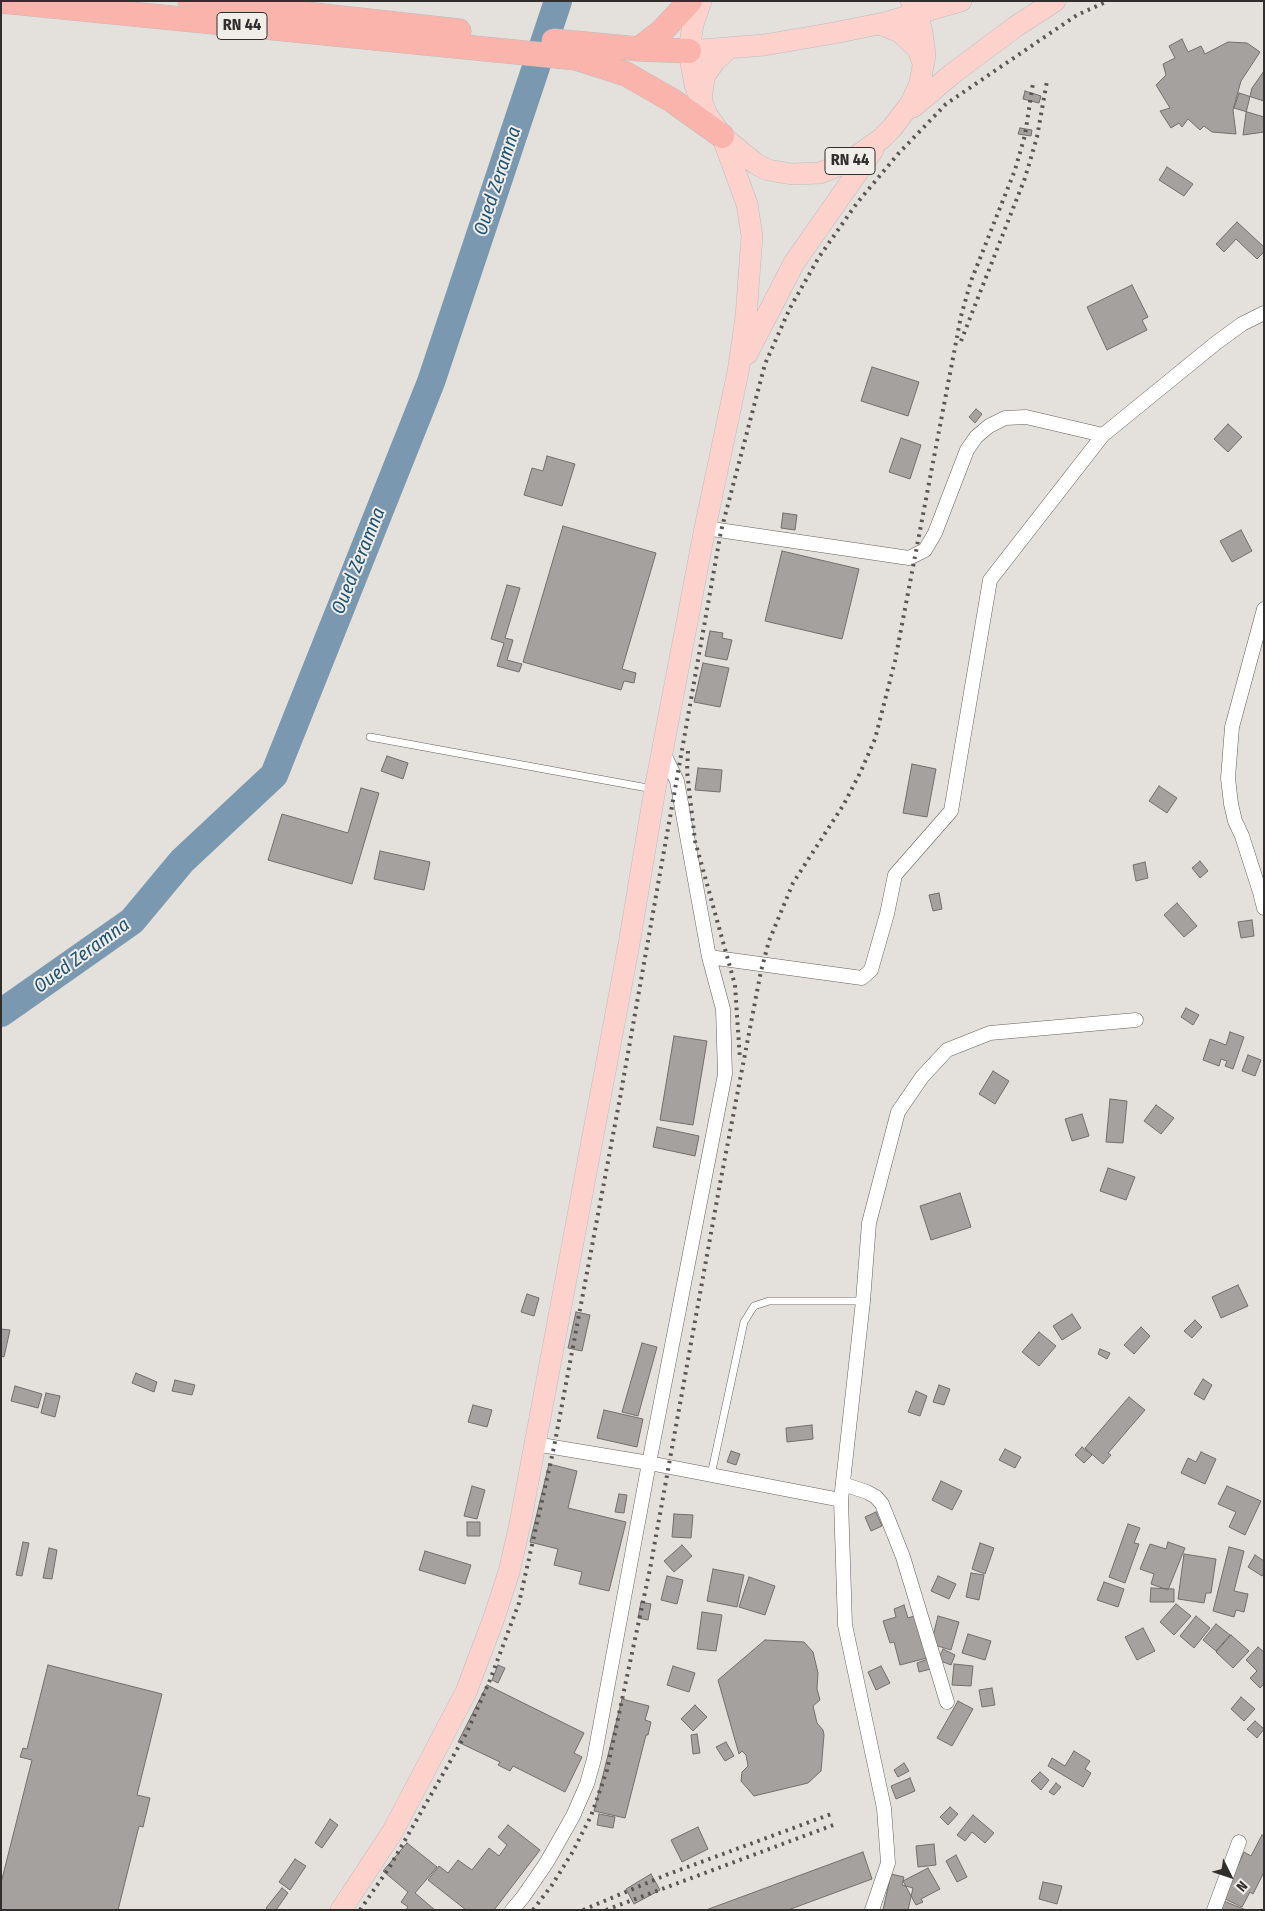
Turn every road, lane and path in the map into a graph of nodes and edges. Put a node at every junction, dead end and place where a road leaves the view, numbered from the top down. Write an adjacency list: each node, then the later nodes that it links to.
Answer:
1 (1, 1): 9 (highway, RN 44)
2 (190, 1): 9 (highway, RN 44)
3 (690, 1): 11 (highway)
4 (701, 1): 13 (main road, RN 44)
5 (1056, 1): 16 (main road, RN 44)
6 (959, 2): 7 (main road, RN 44)
7 (914, 7): 8 (main road, RN 44); 14 (main road, RN 44)
8 (880, 24): 10 (main road, RN 44); 14 (main road)
9 (487, 43): 12 (highway, RN 44)
10 (729, 48): 13 (main road, RN 44); 15 (main road)
11 (639, 49): 12 (highway, RN 44); 13 (highway, RN 44)
12 (578, 50): 17 (highway, RN 44)
13 (689, 51): 15 (main road, RN 44)
14 (924, 66): 16 (main road, RN 44)
15 (703, 106): 17 (main road, RN 44)
16 (898, 121): 18 (main road, RN 44)
17 (722, 136): 18 (main road, RN 44); 20 (main road)
18 (881, 138): 20 (main road)
19 (1264, 313): 21 (street)
20 (738, 372): 22 (main road)
21 (1104, 435): 22 (street); 28 (street)
22 (705, 528): 25 (main road)
23 (1264, 609): 27 (street)
24 (370, 737): 26 (lane)
25 (663, 752): 26 (main road); 28 (street)
26 (655, 789): 31 (main road)
27 (1264, 908)
28 (709, 957): 32 (street)
29 (1136, 1020): 30 (street)
30 (863, 1301): 33 (lane); 34 (street)
31 (535, 1444): 32 (street); 38 (main road)
32 (649, 1463): 33 (street); 39 (street)
33 (711, 1475): 35 (street)
34 (843, 1484): 35 (street); 36 (street)
35 (841, 1500): 40 (street)
36 (947, 1702)
37 (1239, 1842): 41 (street)
38 (341, 1910)
39 (512, 1910)
40 (872, 1910)
41 (1214, 1910)

